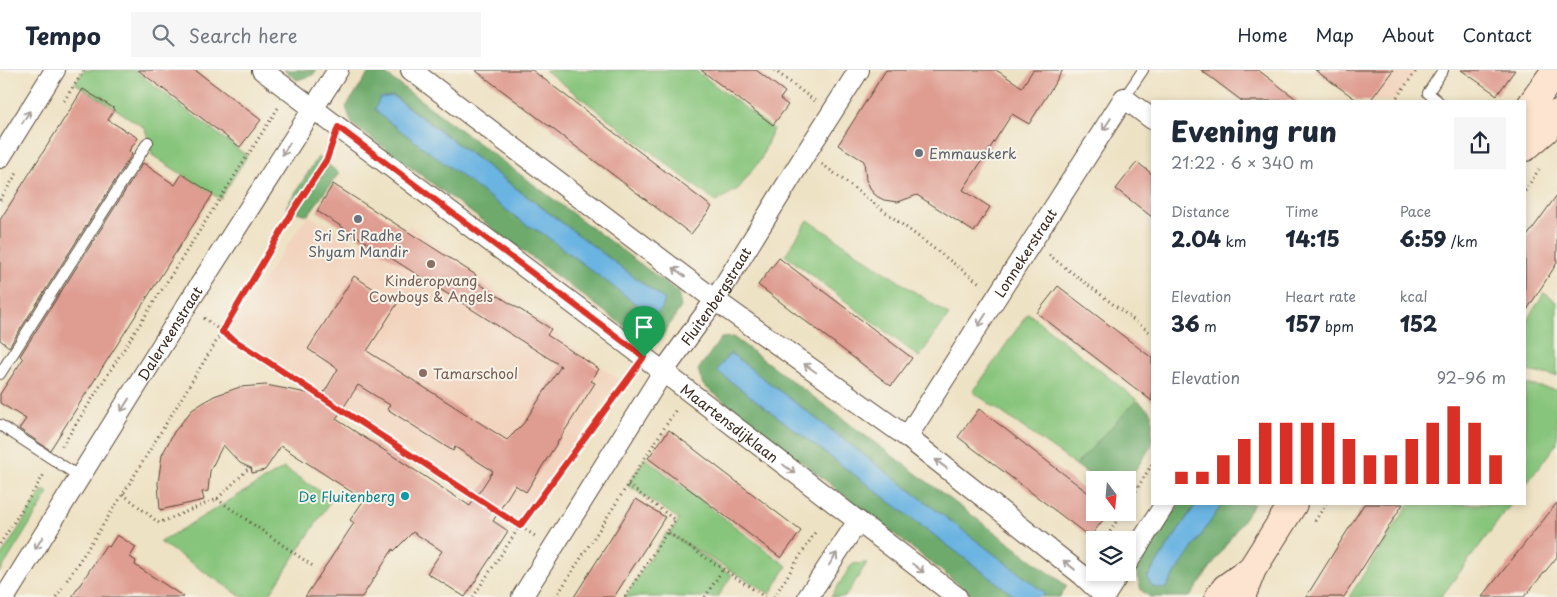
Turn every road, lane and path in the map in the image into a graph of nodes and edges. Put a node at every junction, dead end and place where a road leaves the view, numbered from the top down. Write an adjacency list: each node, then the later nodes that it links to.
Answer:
1 (56, 70): 23 (street, one-way to 1)
2 (262, 70): 11 (street, Maartensdijklaan)
3 (338, 70): 15 (street, Dalerveenstraat)
4 (411, 70): 27 (street, one-way to 4)
5 (774, 70): 16 (path)
6 (859, 70): 16 (street, Fluitenbergstraat)
7 (1143, 70): 12 (lane)
8 (1417, 70): 13 (path)
9 (1443, 70): 14 (lane)
10 (1556, 70): 17 (street)
11 (289, 90): 15 (street, Maartensdijklaan); 37 (path)
12 (1124, 98): 19 (street); 25 (street, Lonnekerstraat, one-way to 25)
13 (1395, 100)
14 (1437, 100)
15 (312, 108): 20 (street, Maartensdijklaan); 28 (street, Dalerveenstraat, one-way to 28)
16 (832, 113): 27 (street, Fluitenbergstraat)
17 (1526, 113)
18 (1557, 114): 22 (street)
19 (1151, 118)
20 (338, 127): 29 (path); 31 (street, Maartensdijklaan)
21 (148, 142): 33 (lane)
22 (1526, 146)
23 (0, 158)
24 (822, 164): 26 (path)
25 (1032, 242): 26 (street, Lonnekerstraat); 30 (path)
26 (997, 296): 36 (street, Lonnekerstraat, one-way to 36)
27 (715, 300): 32 (street, Fluitenbergstraat); 36 (street, one-way to 27)
28 (187, 305): 29 (path); 40 (street, Dalerveenstraat, one-way to 40)
29 (222, 332): 43 (path); 48 (path)
30 (1151, 333)
31 (644, 357): 32 (street, Maartensdijklaan); 48 (path)
32 (663, 372): 34 (street, Maartensdijklaan); 52 (street, Fluitenbergstraat)
33 (0, 374)
34 (688, 392): 41 (path); 47 (street, Maartensdijklaan, one-way to 47)
35 (0, 425): 37 (lane)
36 (907, 437): 69 (street, one-way to 36)
37 (53, 460): 40 (lane); 51 (path)
38 (1151, 466): 42 (path)
39 (253, 469): 44 (path)
40 (80, 477): 58 (street, Dalerveenstraat, one-way to 58)
41 (627, 485): 50 (path); 62 (path)
42 (1136, 491)
43 (123, 494): 44 (path); 59 (path)
44 (217, 499): 54 (path)
45 (1164, 505): 53 (street)
46 (1293, 505): 55 (street)
47 (858, 521): 67 (street, one-way to 47); 68 (street, Maartensdijklaan, one-way to 68)
48 (520, 526): 52 (path); 60 (path)
49 (816, 531): 66 (path)
50 (667, 532): 56 (path); 63 (path)
51 (0, 544)
52 (553, 548): 61 (street, Fluitenbergstraat)
53 (1136, 549)
54 (314, 567)
55 (1252, 569): 70 (street); 71 (street)
56 (723, 570): 64 (path); 65 (path)
57 (1115, 581): 69 (street)
58 (6, 597)
59 (56, 597)
60 (473, 597)
61 (522, 597)
62 (556, 597)
63 (625, 597)
64 (705, 597)
65 (765, 597)
66 (774, 597)
67 (808, 597)
68 (957, 597)
69 (1105, 597)
70 (1219, 597)
71 (1241, 597)

